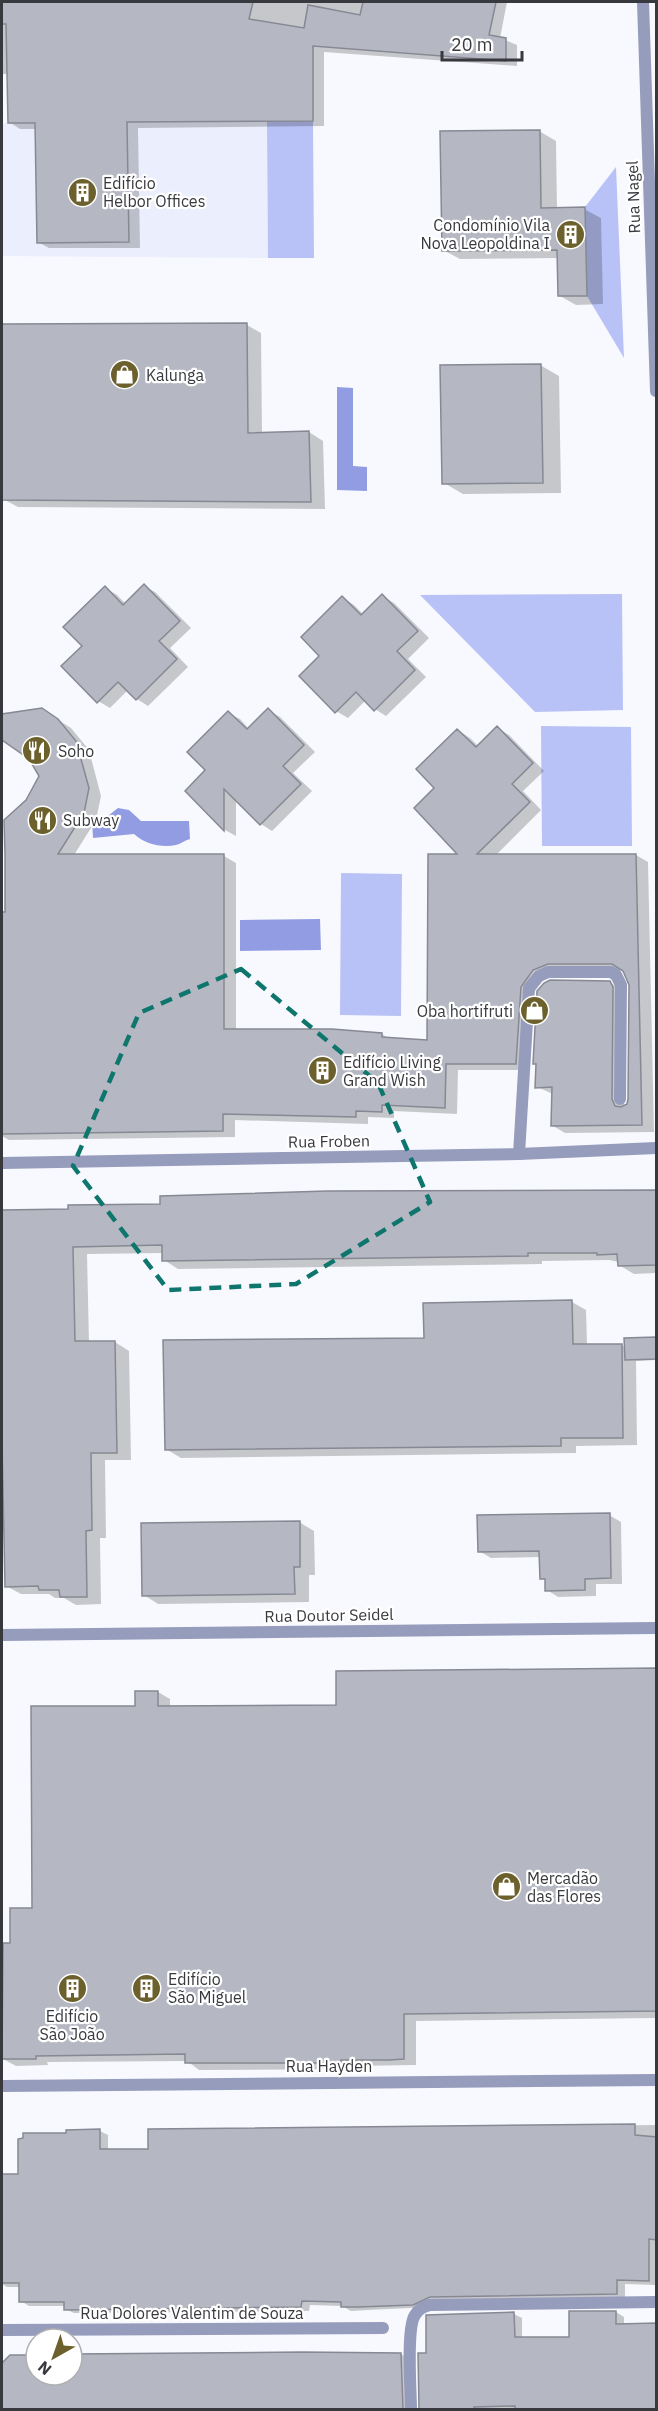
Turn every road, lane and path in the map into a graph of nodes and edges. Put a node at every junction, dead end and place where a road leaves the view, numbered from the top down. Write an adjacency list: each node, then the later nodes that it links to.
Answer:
1 (643, 2): 2 (street, Rua Nagel)
2 (657, 391)
3 (620, 1098): 5 (street)
4 (657, 1148): 5 (street, Rua Froben)
5 (519, 1154): 6 (street, Rua Froben)
6 (2, 1163)
7 (657, 1628): 8 (street, Rua Doutor Seidel)
8 (2, 1635)
9 (657, 2080): 10 (street, Rua Hayden)
10 (2, 2086)
11 (657, 2302): 14 (street)
12 (383, 2328): 13 (street, Rua Dolores Valentim de Souza)
13 (2, 2330)
14 (411, 2409)

